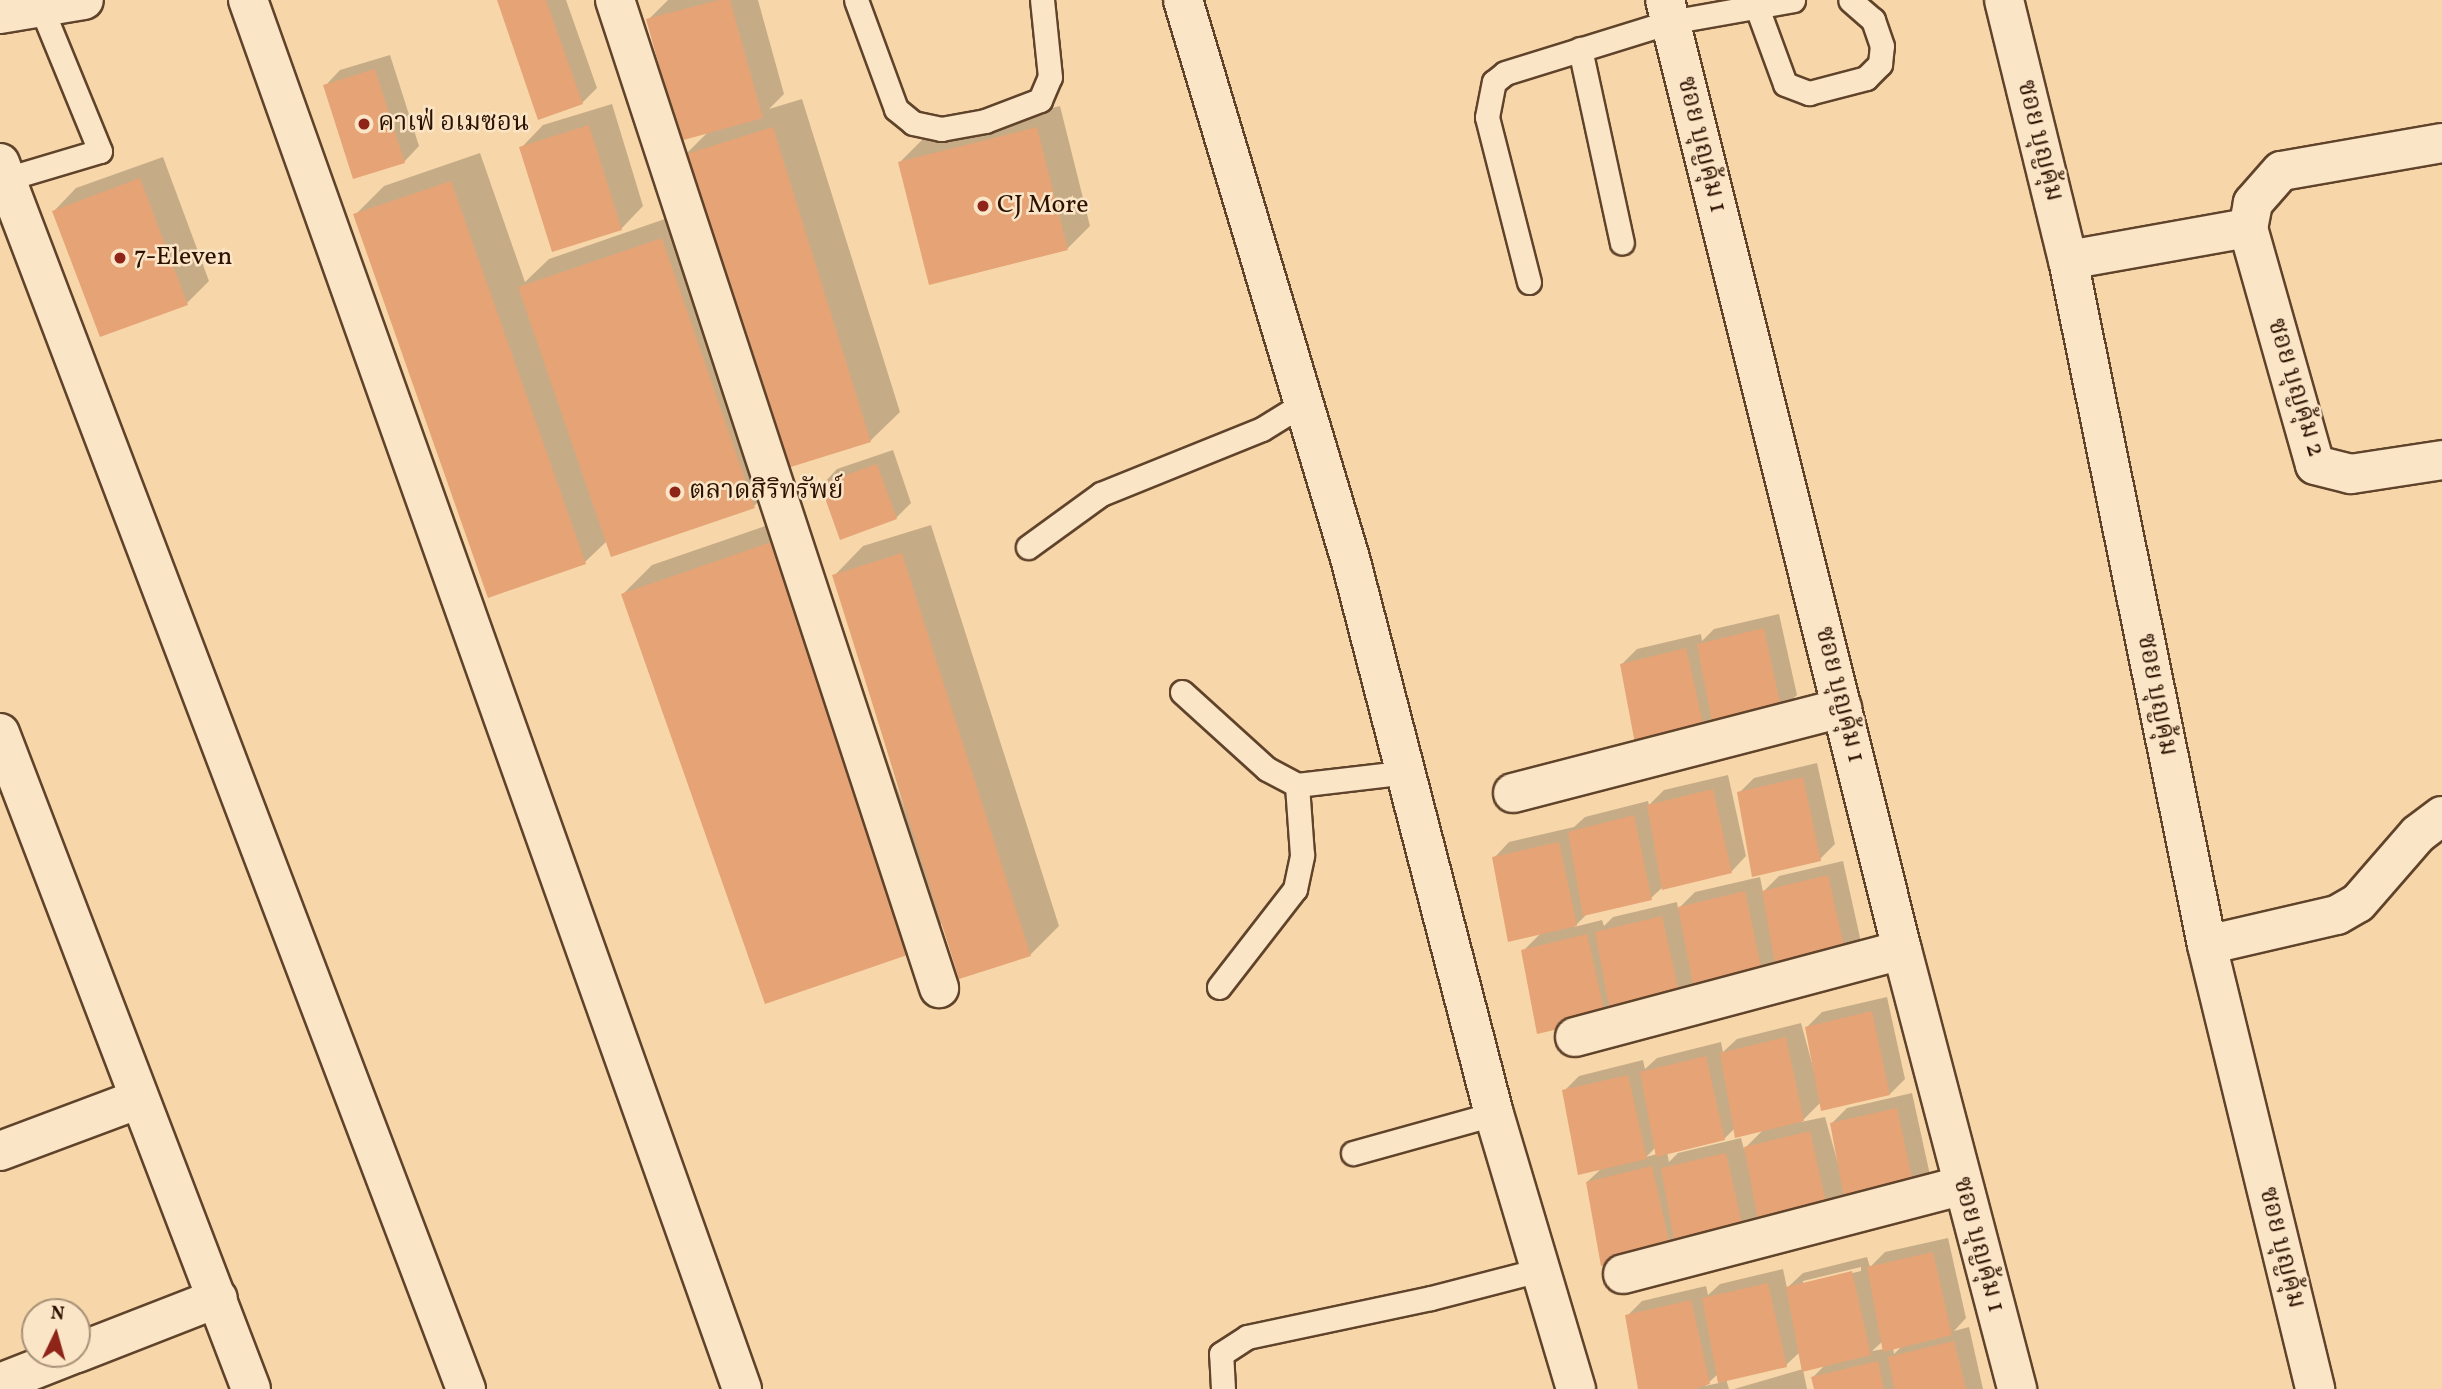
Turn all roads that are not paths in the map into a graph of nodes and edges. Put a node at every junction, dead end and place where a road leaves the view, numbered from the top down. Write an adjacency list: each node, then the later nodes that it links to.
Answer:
1 (84, 0): 11 (street)
2 (248, 0): 49 (street)
3 (615, 0): 34 (street)
4 (856, 0): 5 (lane)
5 (1042, 0)
6 (1183, 0): 21 (street)
7 (1793, 0): 10 (lane)
8 (1850, 0): 10 (lane)
9 (2004, 0): 19 (street, ซอย บุญคุ้ม)
10 (1756, 5): 12 (lane)
11 (41, 7): 13 (street); 16 (lane)
12 (1668, 11): 14 (lane); 25 (street, ซอย บุญคุ้ม 1)
13 (0, 14)
14 (1580, 49): 18 (lane); 20 (lane)
15 (2442, 143): 17 (street)
16 (3, 171): 48 (street)
17 (2248, 228): 19 (street); 22 (street, ซอย บุญคุ้ม 2)
18 (1622, 243)
19 (2068, 260): 31 (street, ซอย บุญคุ้ม)
20 (1529, 282)
21 (1304, 403): 23 (lane); 27 (street)
22 (2442, 460)
23 (1028, 547)
24 (1182, 692): 28 (lane)
25 (1842, 708): 29 (street); 32 (street, ซอย บุญคุ้ม 1)
26 (0, 733): 36 (street)
27 (1406, 772): 28 (lane); 37 (street)
28 (1297, 785): 33 (lane)
29 (1513, 793)
30 (2442, 816): 31 (street)
31 (2207, 945): 53 (street, ซอย บุญคุ้ม)
32 (1902, 950): 35 (street); 40 (street, ซอย บุญคุ้ม 1)
33 (1219, 987)
34 (939, 988)
35 (1575, 1037)
36 (139, 1099): 38 (street); 43 (street)
37 (1494, 1114): 39 (lane); 41 (street)
38 (0, 1150)
39 (1353, 1153)
40 (1962, 1186): 42 (street); 52 (street, ซอย บุญคุ้ม 1)
41 (1539, 1270): 50 (lane); 51 (street)
42 (1623, 1274)
43 (219, 1298): 44 (street); 47 (street)
44 (91, 1347)
45 (38, 1368): 46 (street)
46 (0, 1383)
47 (251, 1389)
48 (466, 1389)
49 (742, 1389)
50 (1223, 1389)
51 (1576, 1389)
52 (2017, 1389)
53 (2315, 1389)

